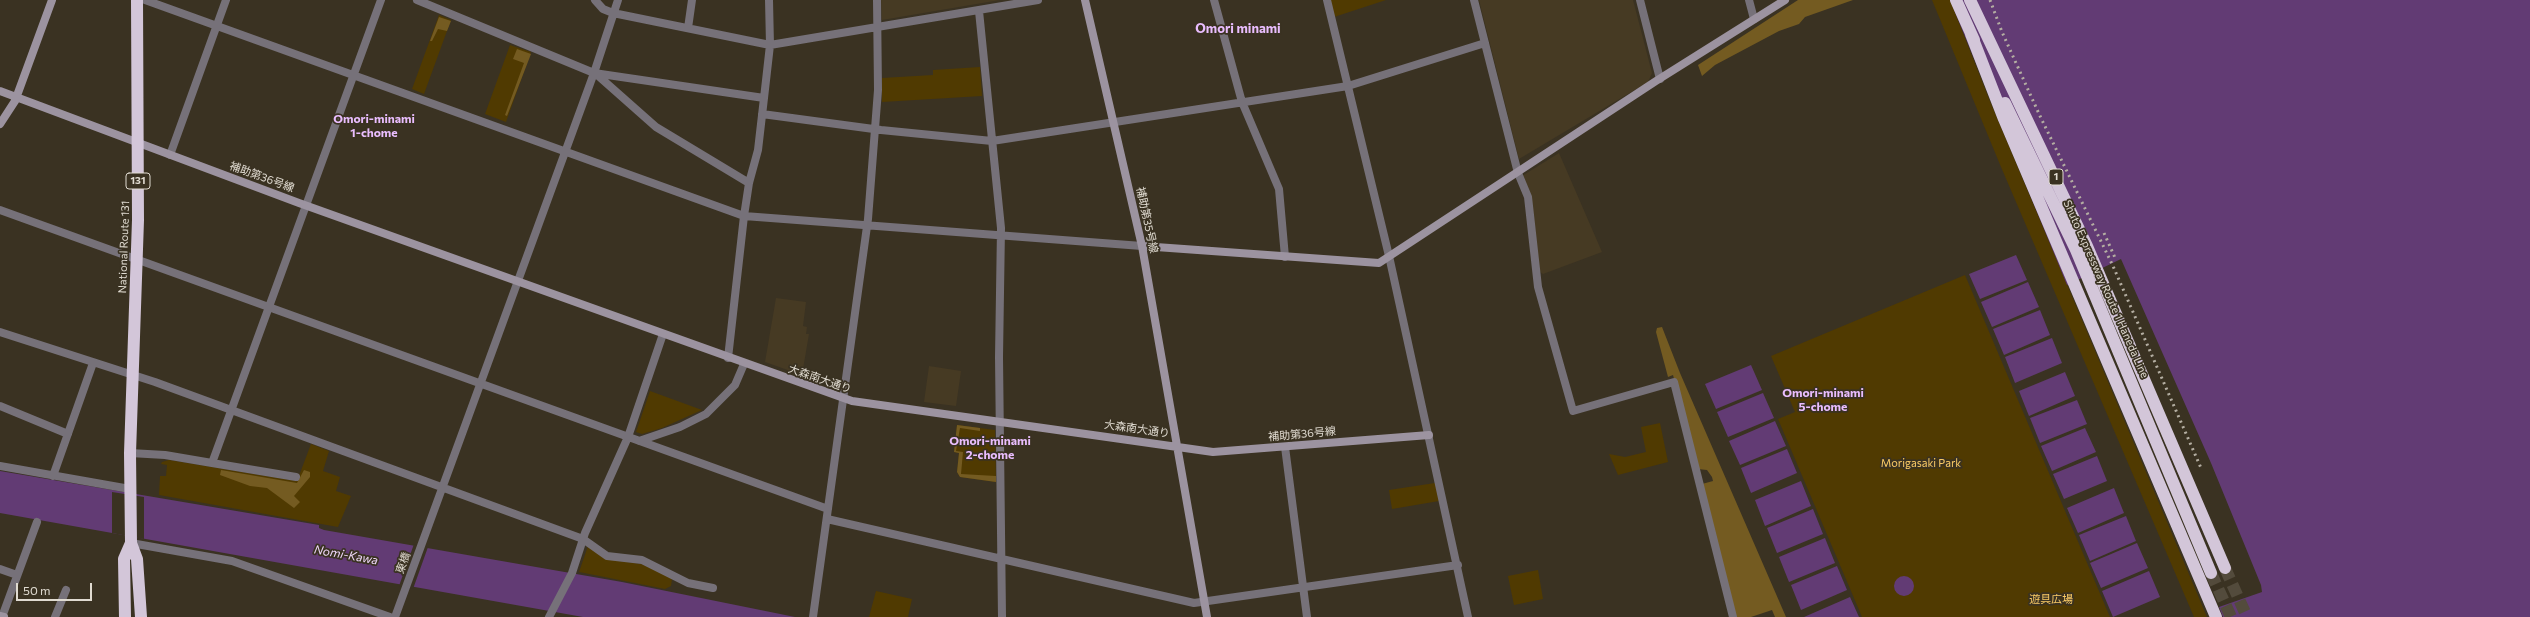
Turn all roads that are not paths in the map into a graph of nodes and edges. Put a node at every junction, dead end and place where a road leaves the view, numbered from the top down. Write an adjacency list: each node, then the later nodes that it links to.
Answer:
1 (52, 0): 36 (street)
2 (137, 0): 44 (highway, National Route 131 / 131)
3 (145, 0): 25 (street)
4 (226, 0): 25 (street)
5 (381, 0): 32 (street)
6 (417, 0): 31 (street)
7 (595, 0): 23 (street)
8 (618, 0): 23 (street, 東橋)
9 (692, 0): 26 (street)
10 (769, 0): 30 (street)
11 (877, 0): 27 (street)
12 (1038, 0): 22 (street)
13 (1085, 0): 40 (street, 補助第35号線)
14 (1214, 0): 38 (street)
15 (1327, 0): 34 (street)
16 (1474, 0): 29 (street)
17 (1640, 0): 33 (street)
18 (1749, 0): 24 (street)
19 (1785, 0): 24 (street)
20 (1956, 0): 28 (highway, Shuto Expressway Route 1 Haneda Line / 1)
21 (1970, 0): 91 (highway, Shuto Expressway Route 1 Haneda Line / 1)
22 (979, 11): 27 (street); 43 (street)
23 (613, 13): 26 (street); 31 (street, 東橋)
24 (1754, 19): 33 (street)
25 (216, 26): 32 (street); 46 (street)
26 (688, 28): 30 (street)
27 (877, 28): 30 (street); 42 (street)
28 (1970, 34): 93 (highway, Shuto Expressway Route 1 Haneda Line / 1); 112 (highway)
29 (1485, 43): 34 (street); 47 (street)
30 (770, 45): 37 (street)
31 (594, 73): 37 (street); 45 (street, 東橋); 48 (street)
32 (353, 76): 45 (street); 49 (street)
33 (1660, 79): 47 (street)
34 (1348, 86): 38 (street); 55 (street)
35 (0, 91): 36 (street, 補助第36号線)
36 (16, 97): 41 (street); 44 (street, 補助第36号線)
37 (764, 98): 39 (street)
38 (1242, 102): 40 (street); 56 (street)
39 (762, 114): 42 (street); 48 (street)
40 (1113, 120): 43 (street); 54 (street, 補助第35号線)
41 (0, 122)
42 (875, 129): 43 (street); 52 (street)
43 (992, 141): 53 (street)
44 (138, 142): 46 (street, 補助第36号線); 57 (highway, National Route 131 / 131)
45 (566, 152): 51 (street); 58 (street, 東橋)
46 (170, 155): 49 (street, 補助第36号線)
47 (1518, 173): 55 (street); 111 (street)
48 (749, 183): 51 (street)
49 (306, 205): 58 (street, 補助第36号線); 59 (street)
50 (0, 210): 57 (street)
51 (744, 216): 52 (street); 62 (street)
52 (867, 226): 53 (street); 67 (street)
53 (1000, 236): 54 (street); 70 (street)
54 (1142, 246): 56 (street); 75 (street, 補助第35号線)
55 (1390, 256): 56 (street); 72 (street)
56 (1285, 257)
57 (138, 260): 59 (street); 65 (highway, National Route 131 / 131)
58 (518, 281): 61 (street, 大森南大通り); 66 (street, 東橋)
59 (269, 308): 66 (street); 69 (street)
60 (0, 332): 63 (street)
61 (663, 334): 62 (street, 大森南大通り); 73 (street)
62 (728, 358): 64 (street, 大森南大通り)
63 (93, 363): 65 (street); 71 (street)
64 (744, 364): 67 (street, 大森南大通り); 74 (street)
65 (134, 376): 69 (street); 77 (highway, National Route 131 / 131)
66 (481, 384): 73 (street); 82 (street, 東橋)
67 (843, 399): 70 (street, 大森南大通り); 84 (street)
68 (0, 406): 71 (street)
69 (232, 411): 78 (street); 82 (street)
70 (1000, 422): 75 (street, 大森南大通り); 89 (street)
71 (68, 434): 80 (street)
72 (1429, 435): 76 (street, 補助第36号線); 90 (street)
73 (628, 437): 74 (street); 87 (street)
74 (639, 441): 84 (street)
75 (1177, 446): 76 (street, 補助第36号線); 98 (street, 補助第35号線)
76 (1285, 447): 96 (street)
77 (130, 453): 78 (street); 83 (highway, National Route 131 / 131)
78 (212, 463): 81 (street)
79 (0, 466): 80 (street)
80 (53, 476): 83 (street)
81 (296, 477)
82 (443, 488): 87 (street); 105 (street, 東橋)
83 (130, 492): 88 (highway, 131)
84 (828, 509): 85 (street)
85 (827, 519): 89 (street); 106 (street)
86 (36, 522): 94 (street)
87 (583, 539): 95 (street); 99 (street)
88 (131, 540): 102 (highway, 131); 103 (highway, 131); 104 (street)
89 (1001, 559): 98 (street); 107 (street)
90 (1458, 565): 96 (street); 110 (street)
91 (2225, 568)
92 (0, 569): 94 (street)
93 (2211, 573)
94 (17, 575): 100 (street)
95 (713, 588)
96 (1303, 588): 98 (street); 109 (street)
97 (66, 590): 101 (street)
98 (1205, 602): 108 (street, 補助第35号線)
99 (550, 615)
100 (2, 616)
101 (55, 617)
102 (125, 617)
103 (141, 617)
104 (390, 617)
105 (395, 617)
106 (814, 617)
107 (1002, 617)
108 (1207, 617)
109 (1308, 617)
110 (1468, 617)
111 (1733, 617)
112 (2216, 617)

